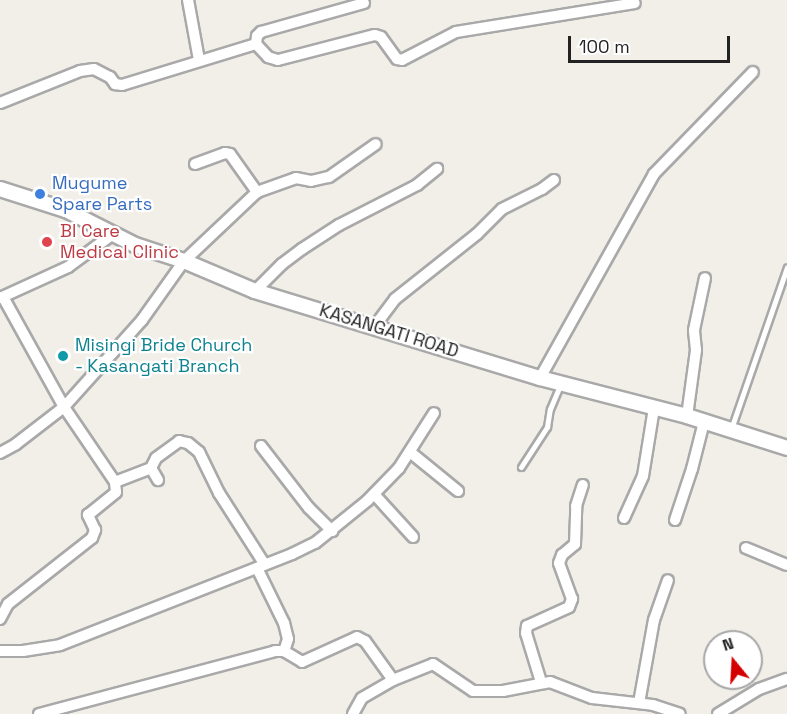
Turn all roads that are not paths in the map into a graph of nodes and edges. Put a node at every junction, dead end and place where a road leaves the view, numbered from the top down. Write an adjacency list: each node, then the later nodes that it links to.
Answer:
1 (188, 0): 5 (street)
2 (364, 3): 4 (street)
3 (635, 3): 4 (street)
4 (256, 44): 5 (street)
5 (199, 60): 7 (street)
6 (753, 72): 21 (street)
7 (0, 103)
8 (376, 144): 13 (street)
9 (195, 164): 13 (street)
10 (437, 169): 18 (street)
11 (554, 180): 20 (street)
12 (0, 189): 14 (street, KASANGATI ROAD)
13 (257, 192): 15 (street)
14 (112, 234): 15 (street, KASANGATI ROAD); 19 (street)
15 (183, 261): 18 (street, KASANGATI ROAD); 23 (street)
16 (787, 267): 28 (lane)
17 (705, 278): 26 (street)
18 (255, 291): 20 (street, KASANGATI ROAD)
19 (2, 297): 23 (street)
20 (374, 327): 21 (street, KASANGATI ROAD)
21 (540, 378): 22 (street, KASANGATI ROAD)
22 (561, 383): 24 (street, KASANGATI ROAD); 33 (lane)
23 (64, 407): 32 (street); 36 (street)
24 (654, 408): 26 (street, KASANGATI ROAD); 40 (street)
25 (435, 413): 31 (street)
26 (687, 417): 27 (street, KASANGATI ROAD)
27 (704, 422): 28 (street, KASANGATI ROAD); 41 (street)
28 (730, 430): 30 (street, KASANGATI ROAD)
29 (261, 446): 42 (street)
30 (787, 448)
31 (410, 452): 38 (street); 39 (street)
32 (0, 453)
33 (521, 467)
34 (151, 468): 35 (street); 36 (street); 46 (street)
35 (158, 480)
36 (115, 482): 48 (street)
37 (583, 485): 53 (street)
38 (458, 491)
39 (374, 494): 42 (street); 43 (street)
40 (624, 518)
41 (675, 520)
42 (332, 531): 46 (street)
43 (413, 537)
44 (746, 548): 45 (street)
45 (787, 565)
46 (261, 567): 49 (street); 50 (street)
47 (668, 580): 54 (street)
48 (0, 619)
49 (0, 651)
50 (284, 651): 52 (street); 55 (street)
51 (787, 679): 58 (street)
52 (393, 680): 53 (street); 56 (street)
53 (542, 682): 54 (street)
54 (639, 703): 57 (street)
55 (39, 714)
56 (353, 714)
57 (680, 714)
58 (718, 714)

